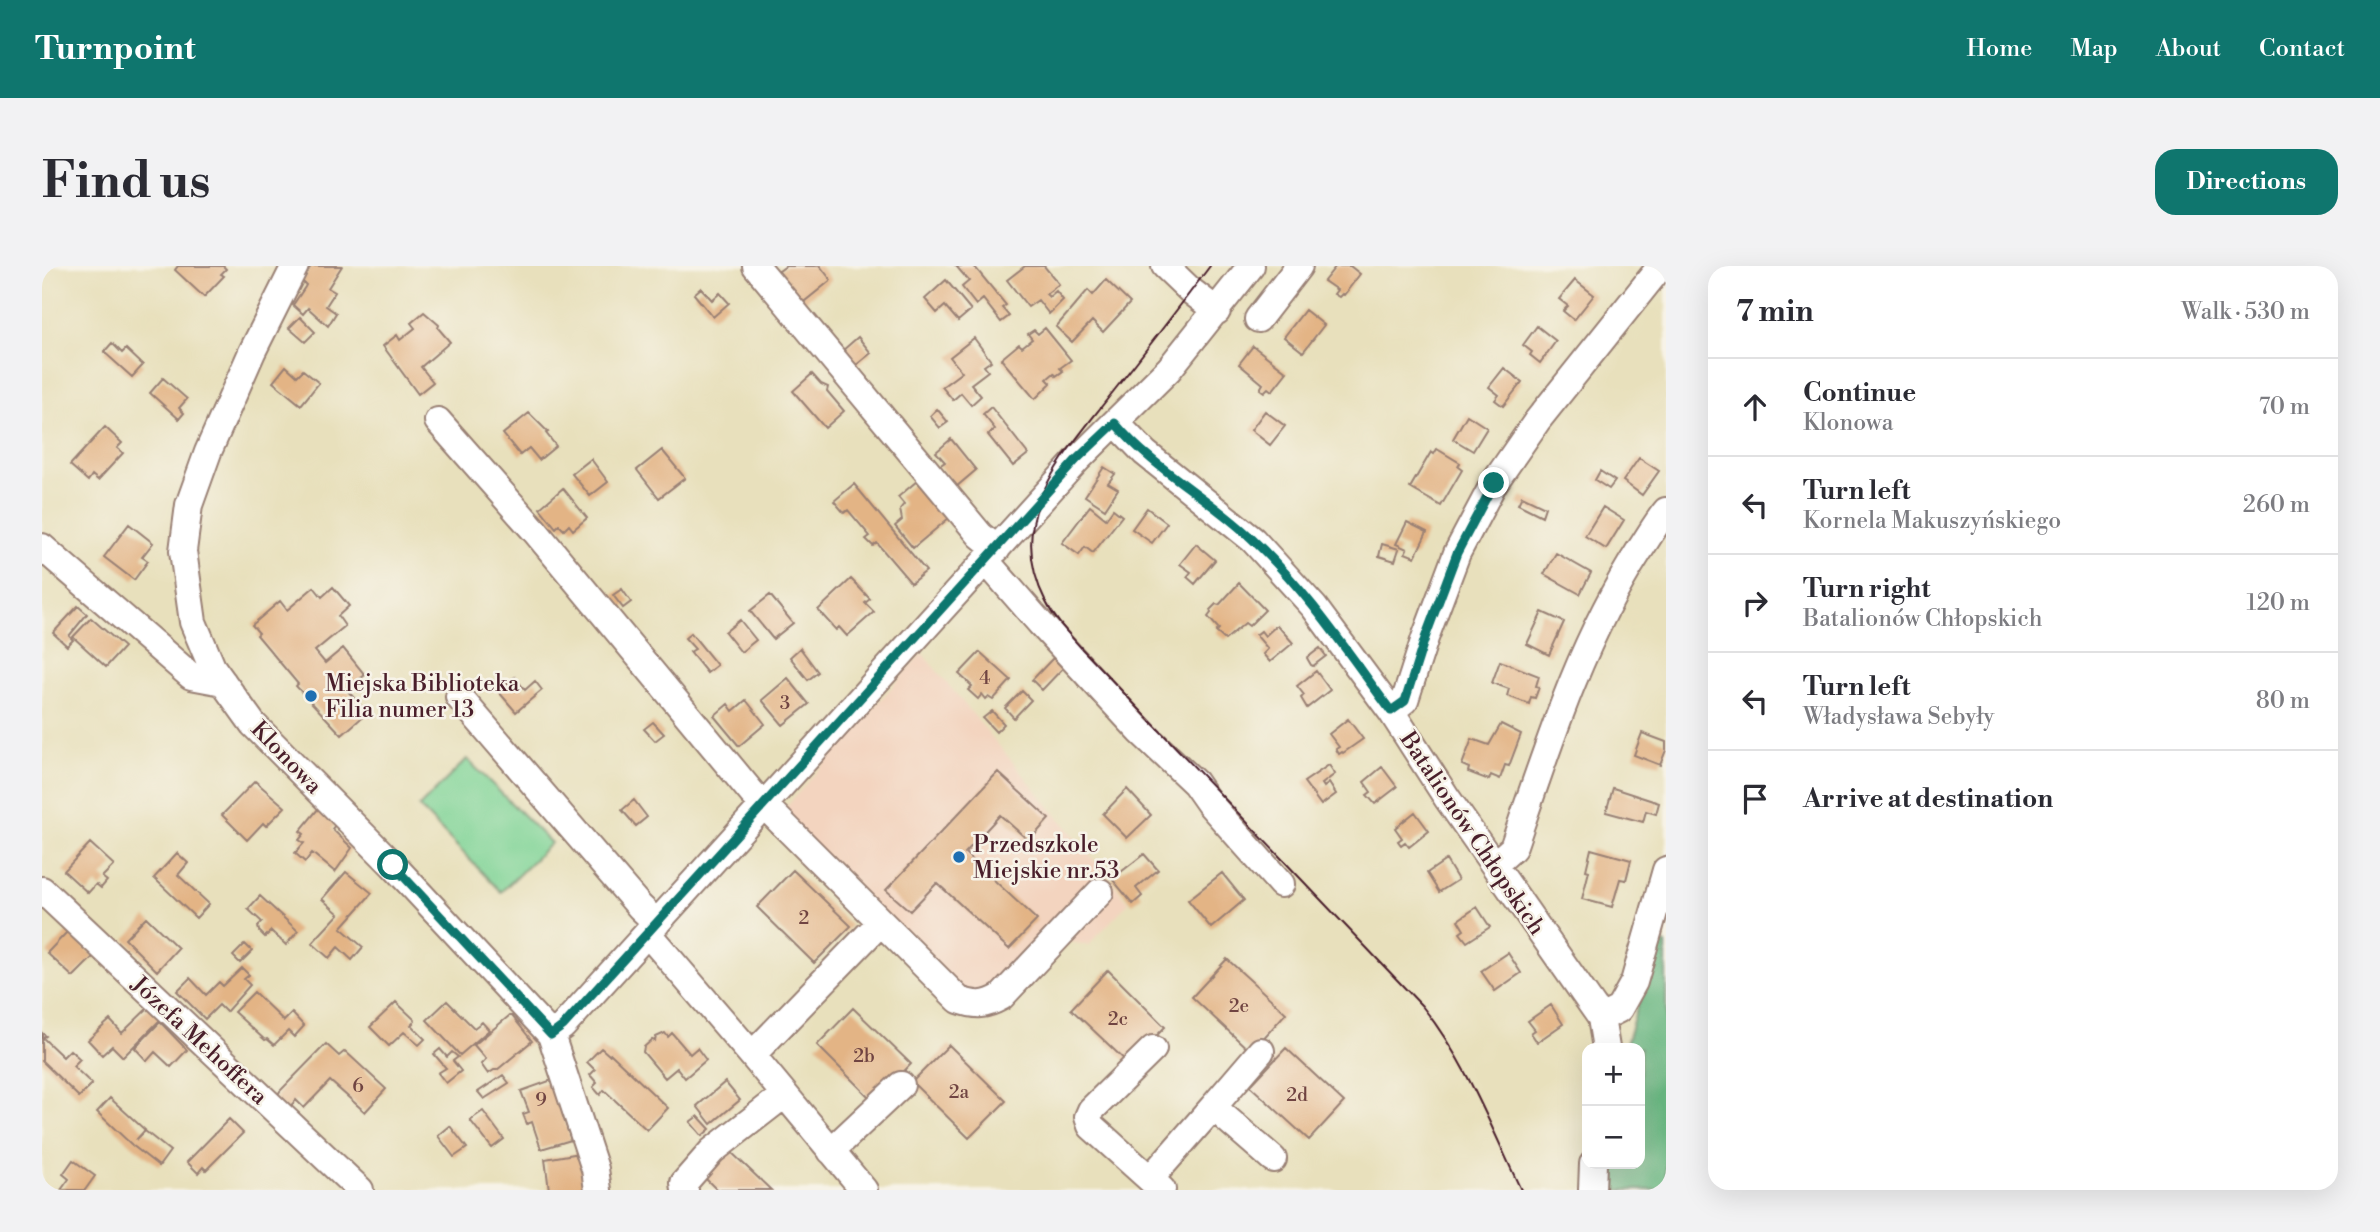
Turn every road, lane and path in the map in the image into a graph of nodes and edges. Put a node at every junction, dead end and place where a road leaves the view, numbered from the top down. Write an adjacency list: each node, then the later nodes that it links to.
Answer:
1 (295, 266): 14 (street, Klonowa)
2 (756, 266): 13 (street)
3 (1165, 266): 7 (street)
4 (1251, 266): 7 (street)
5 (1299, 266): 8 (street)
6 (1661, 266): 16 (street)
7 (1217, 311): 10 (street)
8 (1258, 319)
9 (438, 421): 17 (street)
10 (1115, 423): 13 (street); 16 (street, Batalionów Chłopskich)
11 (1666, 511): 18 (street)
12 (42, 547): 14 (street)
13 (991, 555): 17 (street); 20 (street)
14 (223, 682): 26 (street, Klonowa)
15 (459, 697): 24 (street)
16 (1391, 711): 18 (street, Batalionów Chłopskich)
17 (764, 805): 23 (street); 24 (street)
18 (1494, 864): 25 (street, Batalionów Chłopskich)
19 (1666, 870): 25 (street)
20 (1281, 884)
21 (42, 890): 38 (street, Józefa Mehoffera)
22 (1100, 892): 23 (street)
23 (881, 922): 30 (street)
24 (652, 928): 26 (street); 30 (street)
25 (1601, 1018): 27 (street, Batalionów Chłopskich)
26 (551, 1035): 39 (street, Klonowa)
27 (1605, 1043)
28 (1153, 1049): 37 (street)
29 (1261, 1051): 33 (street)
30 (752, 1055): 32 (street)
31 (901, 1086): 34 (street)
32 (783, 1095): 34 (street); 40 (street)
33 (1213, 1107): 35 (street); 37 (street)
34 (831, 1151): 41 (street)
35 (1273, 1159)
36 (1593, 1169): 42 (street)
37 (1156, 1184)
38 (360, 1190)
39 (598, 1190)
40 (685, 1190)
41 (864, 1190)
42 (1592, 1190)

